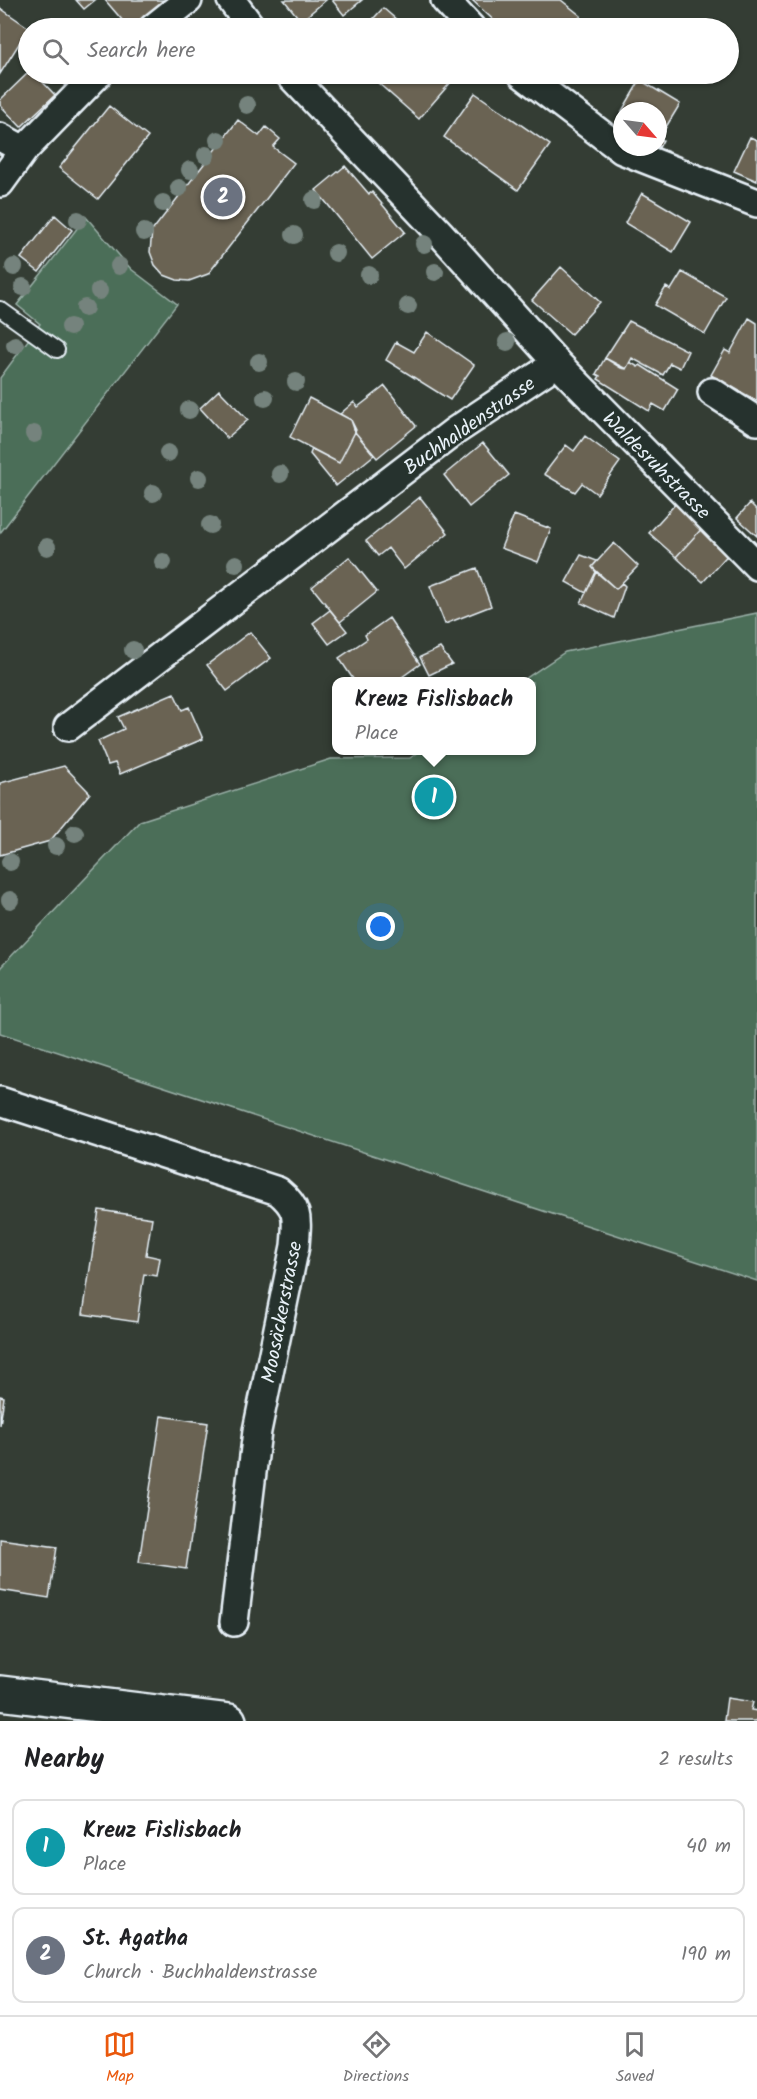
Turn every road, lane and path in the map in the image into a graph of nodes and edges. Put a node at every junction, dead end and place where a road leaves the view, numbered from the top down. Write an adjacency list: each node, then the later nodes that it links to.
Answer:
1 (188, 0): 4 (street)
2 (231, 0): 5 (street)
3 (445, 0): 6 (street)
4 (166, 18)
5 (244, 18)
6 (462, 18)
7 (88, 84): 11 (street)
8 (298, 84): 16 (street, Buchhaldenstrasse)
9 (535, 84): 13 (street)
10 (0, 137): 11 (street)
11 (24, 150): 12 (street)
12 (0, 183)
13 (757, 203)
14 (0, 309): 15 (lane)
15 (57, 350)
16 (557, 363): 19 (street, Waldesruhstrasse); 20 (street, Buchhaldenstrasse)
17 (712, 392): 18 (street)
18 (757, 421)
19 (757, 566)
20 (68, 727)
21 (0, 1101): 22 (street, Moosäckerstrasse)
22 (234, 1622)
23 (0, 1694): 24 (main road)
24 (229, 1721)

